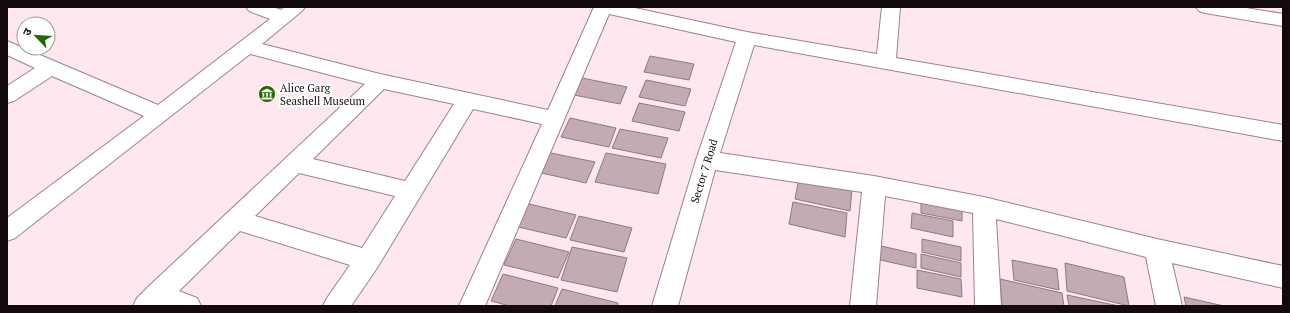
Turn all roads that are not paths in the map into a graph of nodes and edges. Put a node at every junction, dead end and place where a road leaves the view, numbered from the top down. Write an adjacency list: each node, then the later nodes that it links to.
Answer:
1 (255, 7): 6 (street)
2 (603, 7): 8 (street); 17 (street)
3 (891, 7): 11 (street)
4 (1204, 7): 5 (street)
5 (1237, 10): 7 (street)
6 (290, 12): 10 (street)
7 (1283, 20)
8 (747, 38): 11 (street); 19 (street, Sector 7 Road)
9 (7, 47): 12 (street)
10 (247, 47): 13 (street); 16 (street)
11 (886, 62): 18 (street)
12 (51, 67): 14 (street); 16 (street)
13 (380, 81): 15 (street); 20 (street)
14 (7, 96)
15 (467, 101): 17 (street); 22 (street)
16 (160, 114): 25 (street)
17 (555, 119): 32 (street)
18 (1283, 133)
19 (707, 160): 21 (street); 33 (street, Sector 7 Road)
20 (294, 163): 22 (street); 24 (street)
21 (874, 185): 23 (street); 34 (street)
22 (410, 191): 27 (street)
23 (984, 206): 26 (street); 35 (street)
24 (236, 220): 27 (street); 29 (street)
25 (7, 231)
26 (1156, 249): 28 (street); 36 (street)
27 (368, 260): 31 (street)
28 (1283, 277)
29 (151, 301): 30 (street)
30 (188, 306)
31 (336, 306)
32 (472, 306)
33 (665, 306)
34 (863, 306)
35 (988, 306)
36 (1169, 306)

